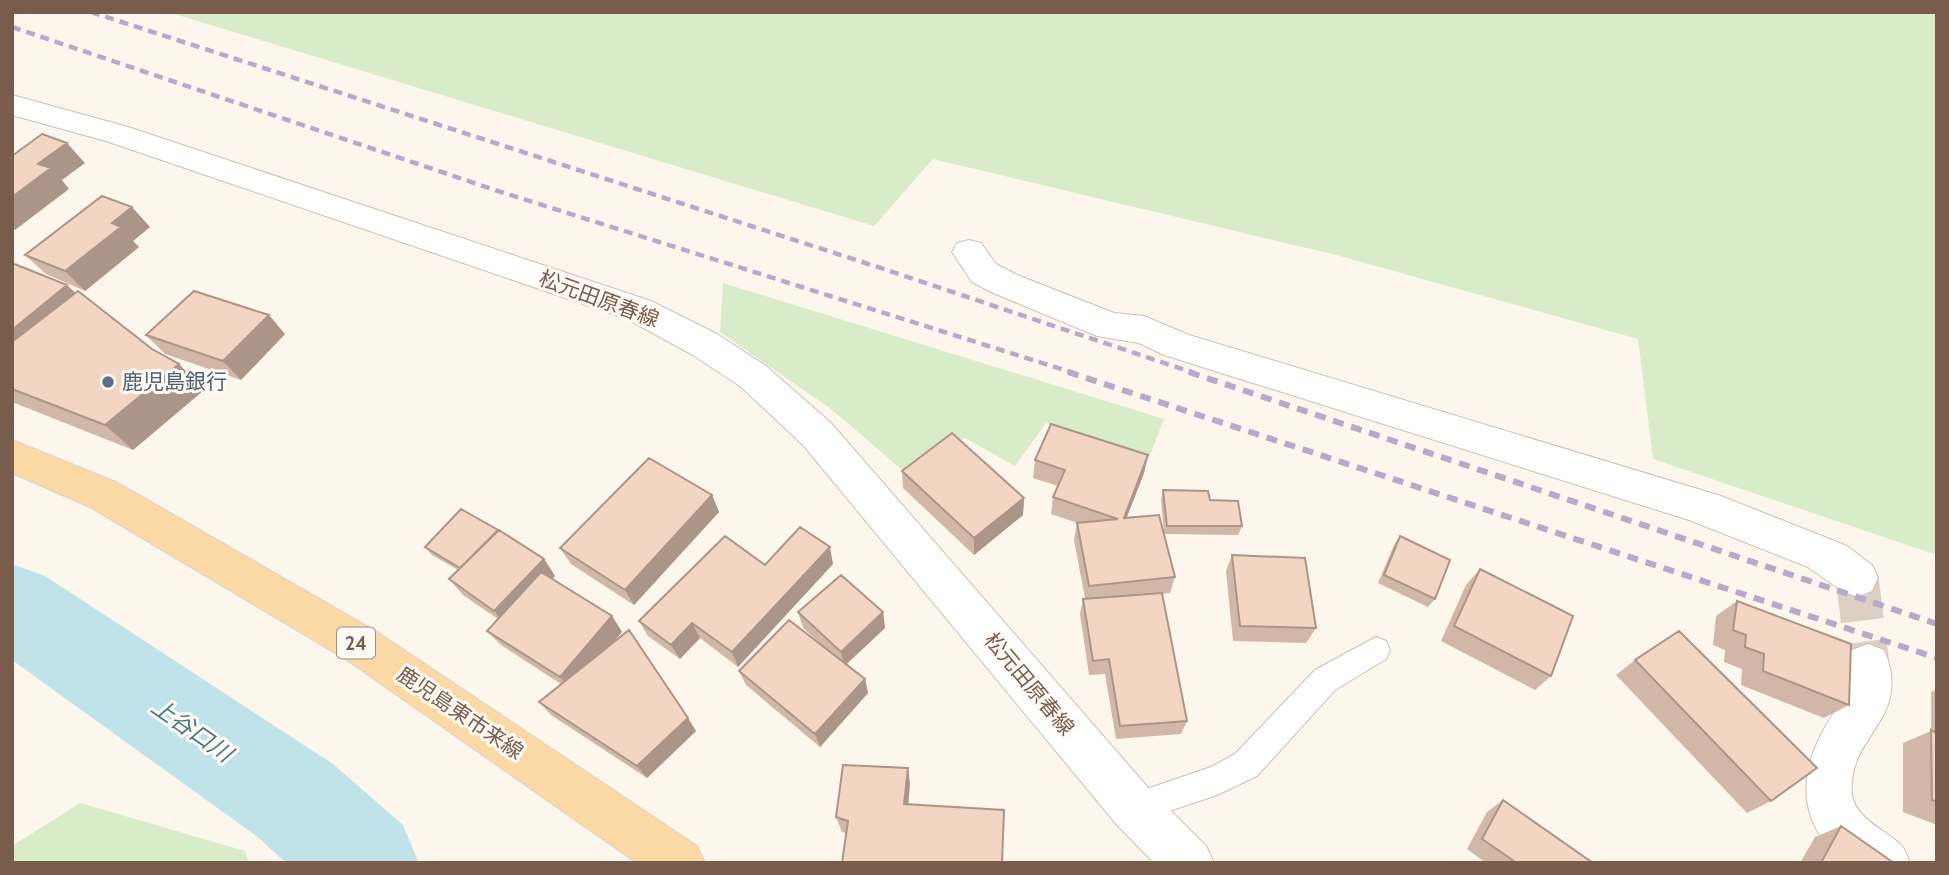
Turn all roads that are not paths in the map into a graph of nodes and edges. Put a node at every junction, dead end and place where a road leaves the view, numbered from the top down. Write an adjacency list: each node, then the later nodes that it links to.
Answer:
1 (12, 105): 7 (street, 松元田原春線)
2 (969, 252): 4 (street)
3 (12, 456): 8 (main road, 鹿児島東市来線 / 24)
4 (1857, 578)
5 (1376, 650): 7 (lane)
6 (1868, 665): 10 (street)
7 (1134, 808): 9 (street, 松元田原春線)
8 (680, 863)
9 (1189, 863)
10 (1885, 863)

